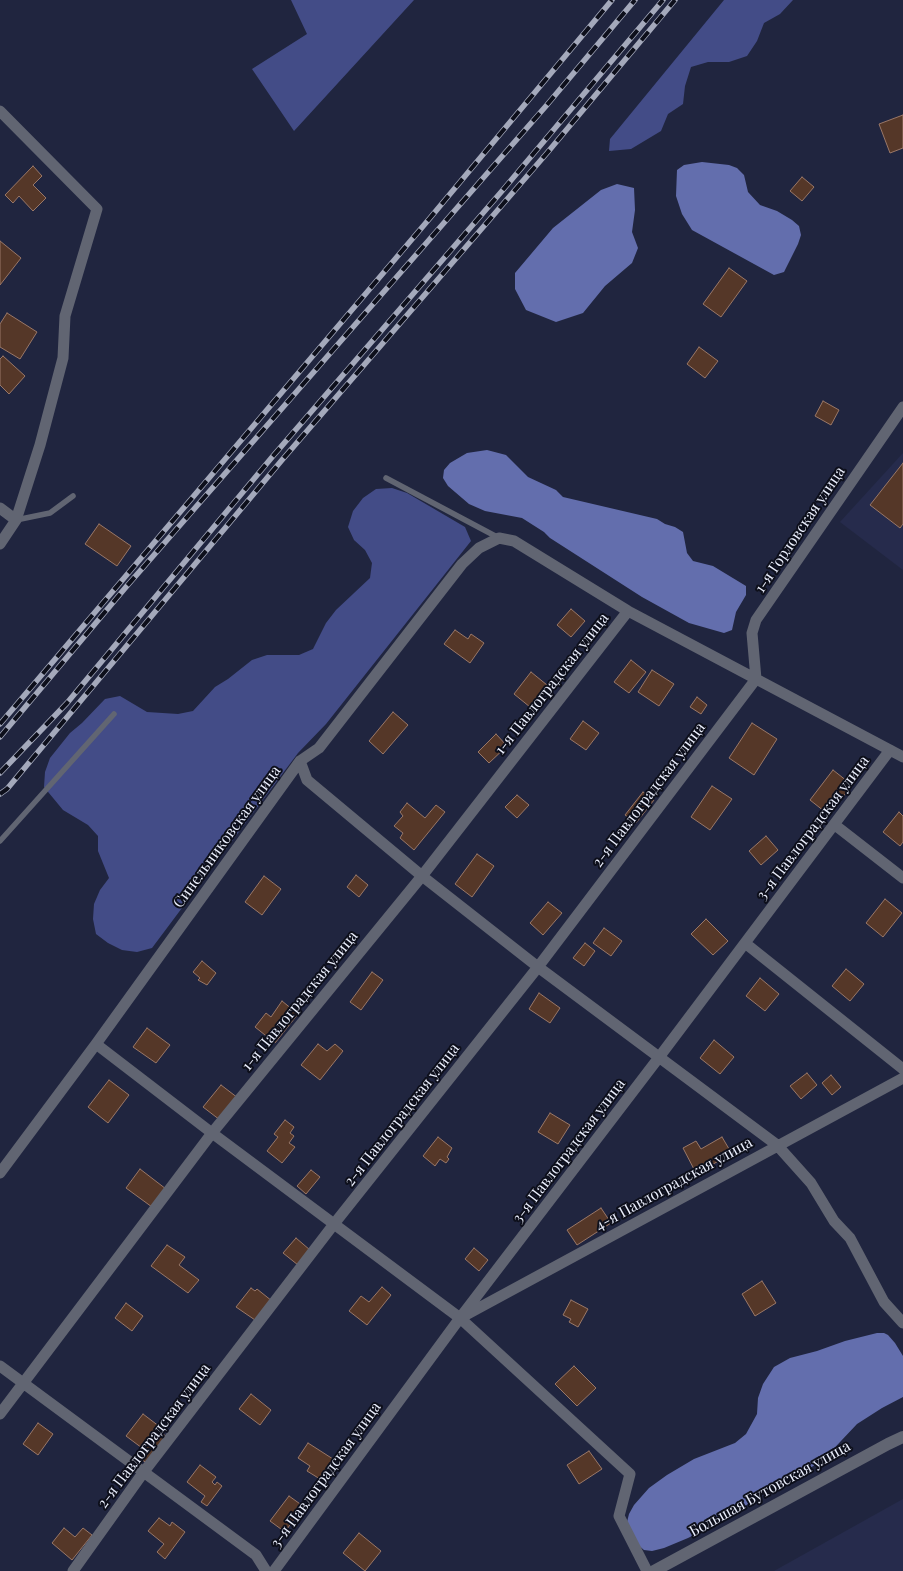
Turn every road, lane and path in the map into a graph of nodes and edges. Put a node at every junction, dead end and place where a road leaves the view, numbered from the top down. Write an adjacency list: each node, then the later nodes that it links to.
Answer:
1 (0, 111): 6 (street)
2 (903, 407): 10 (street, 1-я Горловская улица)
3 (386, 478): 7 (lane)
4 (73, 496): 6 (lane)
5 (0, 508): 6 (street)
6 (16, 520): 8 (street)
7 (499, 538): 9 (street); 14 (street, Синельниковская улица)
8 (0, 544)
9 (628, 611): 10 (street); 17 (street, 1-я Павлоградская улица)
10 (756, 679): 12 (street); 20 (street, 2-я Павлоградская улица)
11 (114, 714): 16 (lane)
12 (890, 750): 13 (street); 15 (street, 3-я Павлоградская улица)
13 (903, 757)
14 (300, 761): 17 (street); 21 (street, Синельниковская улица)
15 (835, 825): 18 (street); 19 (street, 3-я Павлоградская улица)
16 (0, 841)
17 (422, 876): 20 (street); 25 (street, 1-я Павлоградская улица)
18 (903, 878)
19 (745, 943): 22 (street, 3-я Павлоградская улица); 23 (street)
20 (538, 967): 22 (street); 28 (street, 2-я Павлоградская улица)
21 (96, 1044): 25 (street); 27 (street, Синельниковская улица)
22 (660, 1056): 26 (street); 29 (street, 3-я Павлоградская улица)
23 (903, 1069)
24 (903, 1078): 26 (street, 4-я Павлоградская улица)
25 (212, 1133): 28 (street); 32 (street, 1-я Павлоградская улица)
26 (777, 1145): 29 (street, 4-я Павлоградская улица); 30 (street)
27 (0, 1174)
28 (334, 1224): 29 (street); 35 (street, 2-я Павлоградская улица)
29 (460, 1318): 38 (street, 3-я Павлоградская улица); 39 (street)
30 (903, 1323)
31 (0, 1366): 32 (street)
32 (23, 1382): 33 (street, 1-я Павлоградская улица); 35 (street)
33 (0, 1414)
34 (903, 1438): 40 (street, Большая Бутовская улица)
35 (143, 1473): 36 (street, 2-я Павлоградская улица); 37 (street)
36 (73, 1571)
37 (266, 1571)
38 (274, 1571)
39 (646, 1571)
40 (654, 1571)

